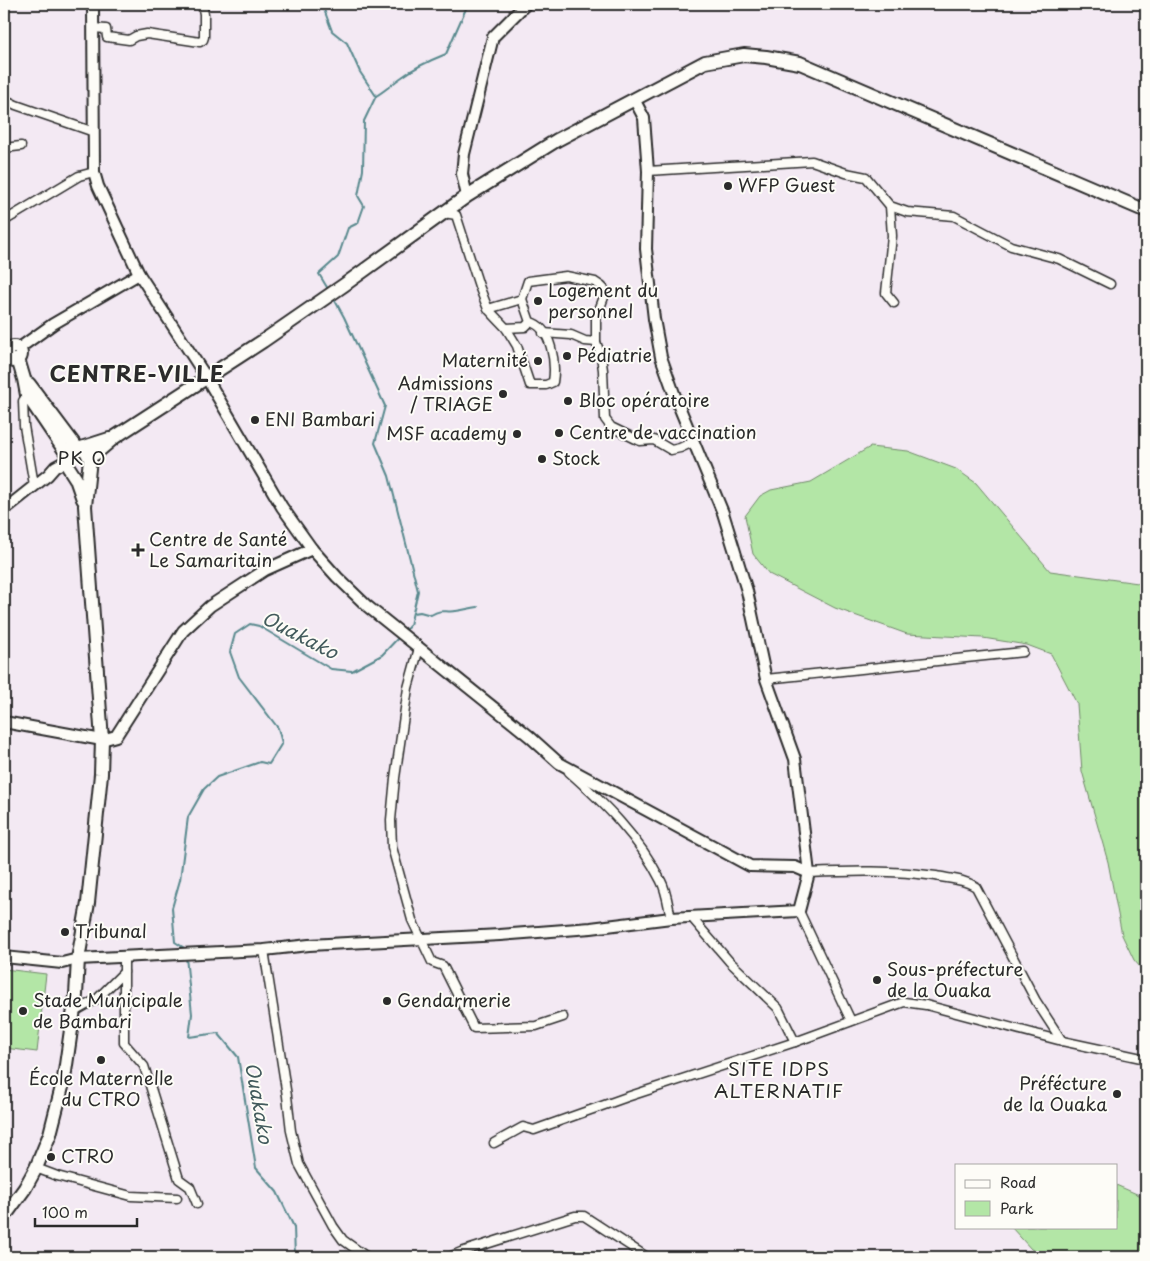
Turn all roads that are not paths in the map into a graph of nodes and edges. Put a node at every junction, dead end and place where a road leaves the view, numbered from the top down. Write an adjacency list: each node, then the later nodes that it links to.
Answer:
1 (92, 4): 4 (street)
2 (202, 4): 4 (street)
3 (526, 4): 12 (street)
4 (93, 28): 7 (street)
5 (4, 99): 7 (street)
6 (634, 99): 10 (street); 12 (main road); 14 (main road)
7 (94, 132): 11 (street)
8 (21, 146): 9 (street)
9 (4, 148)
10 (648, 171): 13 (street); 29 (street)
11 (94, 172): 16 (street); 17 (street)
12 (467, 196): 15 (main road)
13 (890, 206): 18 (street); 20 (street)
14 (1146, 211)
15 (444, 213): 21 (street); 27 (main road)
16 (4, 221)
17 (139, 274): 26 (street); 27 (street)
18 (1110, 284)
19 (522, 299): 21 (street); 22 (street); 25 (street)
20 (894, 303)
21 (488, 309): 23 (street)
22 (530, 322): 23 (street); 24 (street)
23 (506, 328): 24 (street)
24 (543, 333): 25 (street)
25 (596, 342): 29 (street)
26 (12, 352): 28 (main road)
27 (206, 377): 30 (main road); 33 (street)
28 (30, 393): 30 (main road); 31 (street)
29 (694, 442): 36 (street)
30 (76, 459): 31 (street); 38 (main road)
31 (34, 485): 32 (street)
32 (4, 510)
33 (312, 548): 34 (street); 38 (street)
34 (419, 648): 39 (street); 44 (street)
35 (1023, 652): 36 (street)
36 (766, 679): 40 (street)
37 (4, 722): 38 (street)
38 (102, 740): 48 (main road)
39 (559, 763): 40 (street); 43 (street)
40 (809, 873): 41 (street); 53 (street)
41 (799, 911): 42 (street); 52 (street)
42 (691, 917): 43 (street); 54 (street)
43 (672, 918): 44 (street)
44 (420, 938): 45 (street); 51 (street)
45 (264, 950): 46 (street); 61 (street)
46 (124, 956): 48 (street); 49 (street)
47 (4, 957): 48 (street)
48 (78, 959): 50 (main road)
49 (124, 972): 50 (street); 59 (street)
50 (74, 1012): 57 (main road)
51 (563, 1017)
52 (851, 1021): 53 (street); 54 (street)
53 (1062, 1041): 55 (street)
54 (795, 1042): 56 (street)
55 (1146, 1059)
56 (494, 1143)
57 (36, 1168): 58 (street); 60 (main road)
58 (177, 1198)
59 (197, 1204)
60 (4, 1217)
61 (368, 1257)
62 (450, 1257): 63 (street)
63 (647, 1257)

